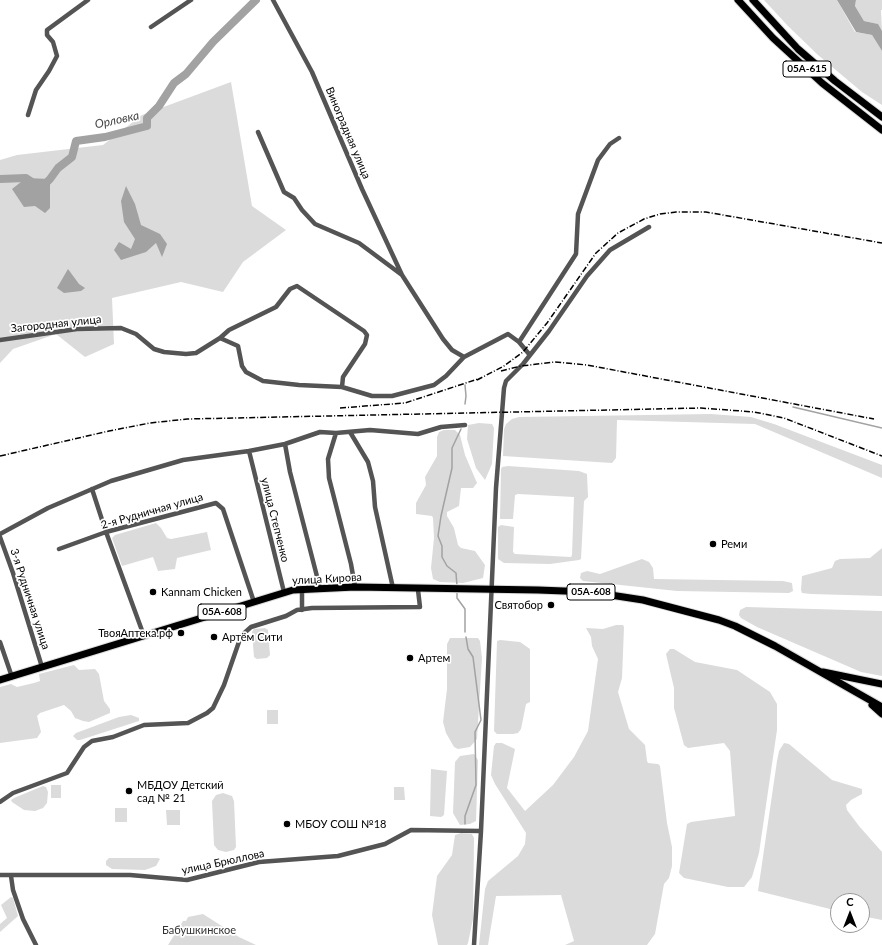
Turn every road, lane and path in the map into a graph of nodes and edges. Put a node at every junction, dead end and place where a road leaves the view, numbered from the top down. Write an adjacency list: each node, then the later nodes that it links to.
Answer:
1 (88, 0): 7 (street)
2 (191, 0): 6 (street)
3 (273, 0): 13 (street, Виноградная улица)
4 (738, 0): 9 (main road, 05А-615)
5 (753, 0): 8 (main road, 05А-615)
6 (151, 27)
7 (28, 115)
8 (882, 118)
9 (882, 130)
10 (258, 132): 13 (street, Виноградная улица)
11 (619, 138): 16 (street)
12 (649, 227): 17 (street)
13 (402, 275): 18 (street, Виноградная улица)
14 (220, 338): 15 (street, Загородная улица); 19 (street); 19 (street, Загородная улица)
15 (0, 340)
16 (519, 342): 17 (street); 18 (street)
17 (529, 354): 34 (street)
18 (464, 357): 19 (street)
19 (342, 387)
20 (465, 425): 21 (street)
21 (350, 432): 22 (street); 32 (street)
22 (336, 433): 23 (street); 29 (street)
23 (285, 444): 24 (street); 31 (street)
24 (249, 451): 25 (street); 35 (street, улица Степченко)
25 (92, 489): 26 (street); 27 (street)
26 (106, 532): 28 (street, 2-я Рудничная улица); 36 (street, 2-я Рудничная улица); 38 (street)
27 (0, 536): 40 (street, 3-я Рудничная улица)
28 (59, 549)
29 (355, 587): 31 (main road, улица Кирова / 05А-608); 32 (main road, улица Кирова / 05А-608)
30 (302, 588): 31 (main road, улица Кирова / 05А-608); 35 (main road, улица Кирова / 05А-608); 37 (street)
31 (320, 588)
32 (392, 588): 33 (main road, улица Кирова / 05А-608)
33 (418, 590): 34 (main road, улица Кирова / 05А-608); 37 (street)
34 (492, 590): 41 (main road, улица Кирова / 05А-608); 49 (street)
35 (284, 592): 36 (main road, улица Кирова / 05А-608)
36 (254, 602): 38 (main road, улица Кирова / 05А-608)
37 (302, 610): 48 (street)
38 (144, 636): 40 (main road, улица Кирова / 05А-608)
39 (0, 642): 42 (street)
40 (42, 667): 42 (main road, улица Кирова / 05А-608)
41 (823, 672): 44 (main road); 45 (main road, 05А-608)
42 (12, 677): 43 (main road, улица Кирова / 05А-608)
43 (0, 680)
44 (882, 684)
45 (855, 691): 46 (main road, 05А-608); 47 (main road)
46 (882, 707)
47 (882, 714)
48 (0, 802)
49 (481, 831): 51 (street, улица Брюллова); 53 (street)
50 (0, 875): 51 (street, улица Брюллова)
51 (11, 876): 52 (street)
52 (36, 945)
53 (474, 945)

